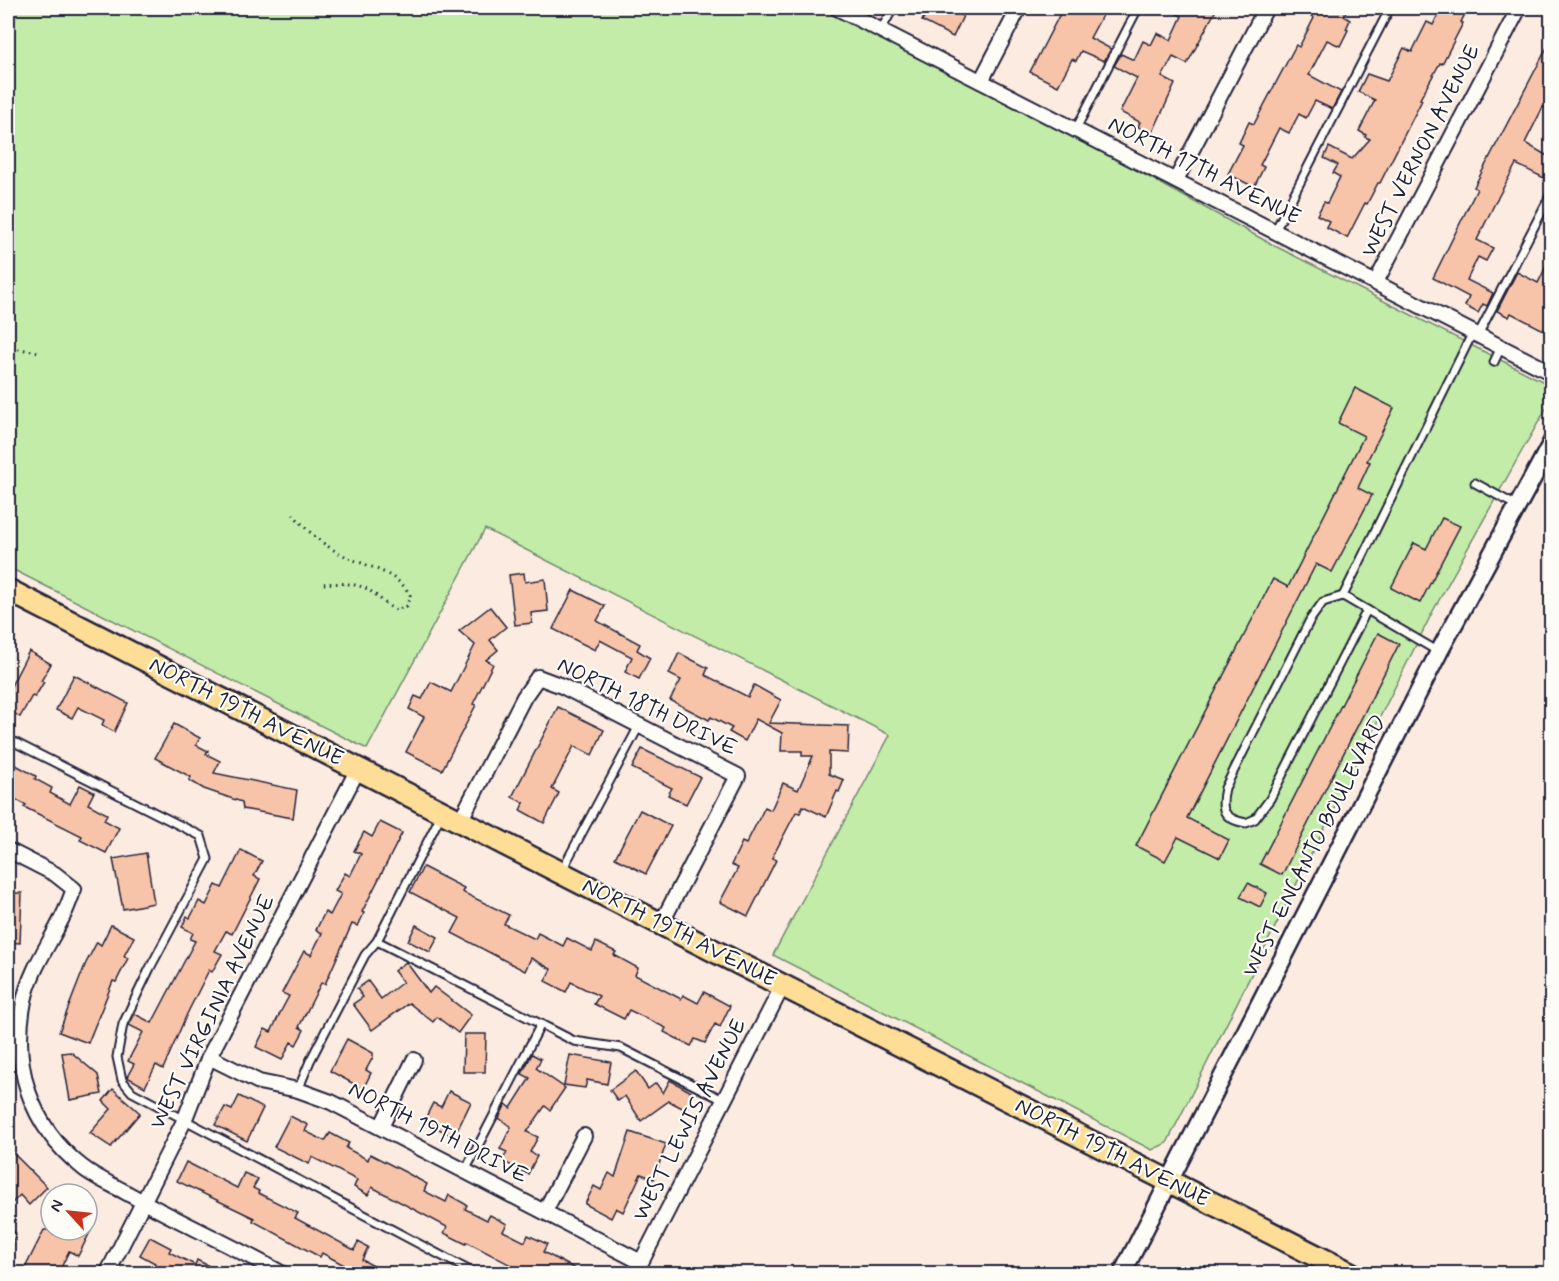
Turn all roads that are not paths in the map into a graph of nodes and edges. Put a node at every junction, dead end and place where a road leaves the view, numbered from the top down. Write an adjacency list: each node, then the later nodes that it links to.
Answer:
1 (837, 8): 8 (street, NORTH 17TH AVENUE)
2 (893, 8): 8 (lane)
3 (1019, 8): 9 (street)
4 (1138, 8): 10 (lane)
5 (1266, 8): 11 (street)
6 (1390, 8): 13 (lane)
7 (1519, 8): 14 (street, WEST VERNON AVENUE)
8 (881, 30): 9 (street, NORTH 17TH AVENUE)
9 (981, 81): 10 (street, NORTH 17TH AVENUE)
10 (1076, 129): 11 (street, NORTH 17TH AVENUE)
11 (1176, 180): 13 (street, NORTH 17TH AVENUE)
12 (1551, 192): 15 (lane)
13 (1275, 231): 14 (street, NORTH 17TH AVENUE)
14 (1376, 282): 15 (street, NORTH 17TH AVENUE)
15 (1475, 334): 16 (street, NORTH 17TH AVENUE); 23 (lane)
16 (1502, 347): 17 (lane); 18 (street, NORTH 17TH AVENUE)
17 (1494, 362)
18 (1551, 372)
19 (1551, 442): 21 (street, WEST ENCANTO BOULEVARD)
20 (1475, 483): 21 (lane)
21 (1517, 506): 25 (street, WEST ENCANTO BOULEVARD)
22 (9, 593): 28 (main road, NORTH 19TH AVENUE)
23 (1343, 596): 24 (lane); 24 (lane)
24 (1366, 610): 25 (lane)
25 (1439, 651): 44 (street, WEST ENCANTO BOULEVARD)
26 (639, 726): 29 (street, NORTH 18TH DRIVE); 31 (lane); 32 (street, NORTH 18TH DRIVE)
27 (8, 740): 40 (lane)
28 (358, 769): 29 (main road, NORTH 19TH AVENUE); 36 (street, WEST VIRGINIA AVENUE)
29 (451, 817): 31 (main road, NORTH 19TH AVENUE); 33 (lane)
30 (8, 850): 45 (street)
31 (561, 873): 32 (main road, NORTH 19TH AVENUE)
32 (661, 924): 34 (main road, NORTH 19TH AVENUE)
33 (377, 941): 35 (lane); 38 (lane)
34 (783, 985): 39 (street, WEST LEWIS AVENUE); 44 (main road, NORTH 19TH AVENUE)
35 (541, 1024): 39 (lane); 43 (lane)
36 (209, 1057): 38 (street, NORTH 19TH DRIVE); 40 (street, WEST VIRGINIA AVENUE)
37 (414, 1060): 41 (street)
38 (298, 1090): 41 (street, NORTH 19TH DRIVE)
39 (723, 1100): 49 (street, WEST LEWIS AVENUE)
40 (184, 1121): 45 (street, WEST VIRGINIA AVENUE); 52 (lane)
41 (381, 1127): 43 (street, NORTH 19TH DRIVE)
42 (584, 1136): 46 (street)
43 (465, 1171): 46 (street, NORTH 19TH DRIVE)
44 (1168, 1181): 53 (street, WEST ENCANTO BOULEVARD); 54 (main road, NORTH 19TH AVENUE)
45 (143, 1203): 50 (street, WEST VIRGINIA AVENUE); 51 (street)
46 (546, 1211): 49 (street, NORTH 19TH DRIVE)
47 (8, 1232): 48 (lane)
48 (8, 1241)
49 (638, 1268)
50 (106, 1274)
51 (283, 1274)
52 (476, 1274)
53 (1122, 1274)
54 (1352, 1274)

